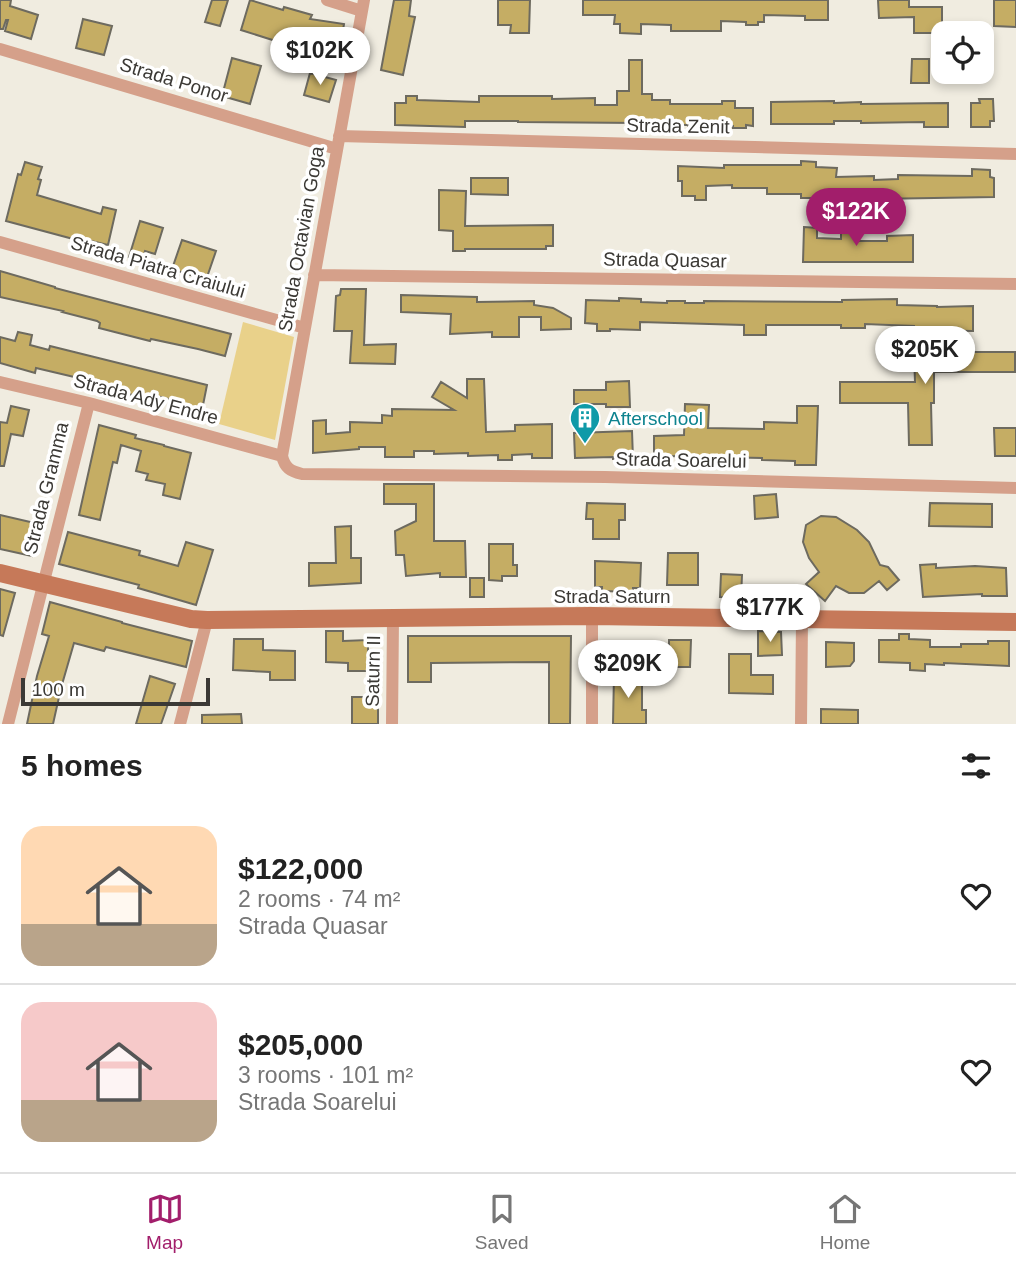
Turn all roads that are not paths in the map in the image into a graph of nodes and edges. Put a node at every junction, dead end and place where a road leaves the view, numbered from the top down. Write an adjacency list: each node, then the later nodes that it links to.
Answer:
1 (327, 0): 2 (street)
2 (363, 5): 4 (street, Strada Octavian Goga)
3 (0, 49): 4 (street, Strada Ponor)
4 (338, 143): 5 (street, Strada Zenit); 7 (street, Strada Octavian Goga)
5 (1016, 154)
6 (0, 242): 9 (street, Strada Piatra Craiului)
7 (314, 275): 8 (street, Strada Quasar); 9 (street, Strada Octavian Goga)
8 (1016, 284)
9 (305, 328): 12 (street, Strada Octavian Goga)
10 (0, 382): 11 (street, Strada Ady Endre)
11 (89, 403): 12 (street, Strada Ady Endre); 15 (street, Strada Gramma)
12 (282, 456): 13 (street, Strada Soarelui)
13 (1016, 488)
14 (0, 573): 15 (street, Strada Gramma)
15 (44, 583): 19 (street, Strada Gramma); 21 (street, Strada Gramma)
16 (592, 616): 17 (street, Strada Saturn); 18 (street, Strada Saturn); 24 (street)
17 (393, 618): 19 (street, Strada Saturn); 23 (street, Saturn II)
18 (802, 619): 20 (street, Strada Saturn); 25 (street)
19 (207, 620): 22 (street)
20 (1016, 622)
21 (8, 724)
22 (180, 724)
23 (391, 724)
24 (592, 724)
25 (801, 724)

